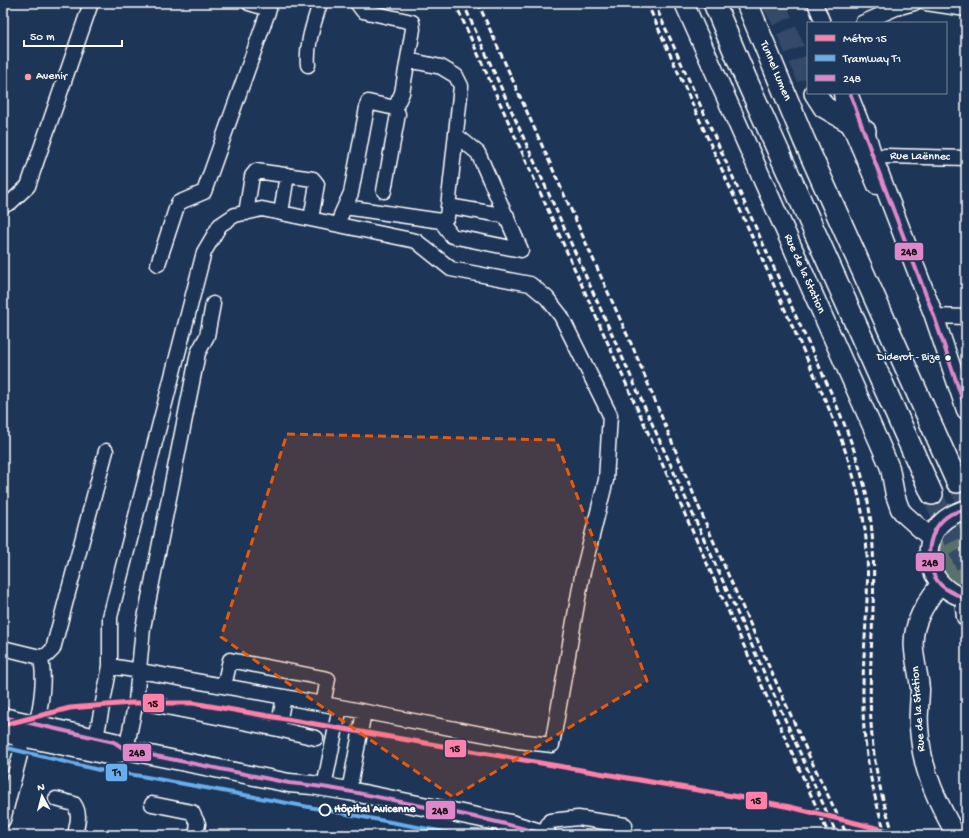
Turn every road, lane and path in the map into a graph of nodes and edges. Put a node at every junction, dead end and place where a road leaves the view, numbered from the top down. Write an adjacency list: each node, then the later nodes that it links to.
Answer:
1 (91, 3): 28 (street)
2 (249, 3): 37 (street)
3 (320, 3): 15 (street)
4 (357, 3): 14 (street)
5 (684, 3): 46 (main road, Rue de la Station)
6 (714, 3): 44 (highway)
7 (747, 3): 43 (highway, Tunnel Lumen)
8 (815, 3): 12 (street)
9 (914, 3): 13 (street)
10 (926, 3): 11 (street)
11 (966, 9)
12 (823, 22)
13 (864, 22)
14 (408, 60): 19 (street); 22 (street)
15 (308, 64)
16 (816, 94): 20 (highway)
17 (841, 94): 20 (street)
18 (850, 94): 21 (street)
19 (395, 108): 26 (street); 30 (street)
20 (844, 118): 21 (highway); 27 (street)
21 (865, 131): 23 (main road)
22 (456, 135): 29 (street); 33 (street)
23 (873, 157): 24 (street, Rue Laënnec); 27 (main road)
24 (966, 158)
25 (287, 175): 31 (street); 32 (street); 34 (street)
26 (384, 191)
27 (889, 195): 39 (main road)
28 (3, 206)
29 (448, 206): 33 (street); 35 (street)
30 (345, 207): 35 (street); 36 (street)
31 (246, 213): 32 (street); 52 (street)
32 (281, 213): 34 (street)
33 (507, 216): 35 (street)
34 (311, 220): 36 (street)
35 (440, 221)
36 (337, 225): 59 (street)
37 (158, 264)
38 (213, 304): 53 (street)
39 (934, 316): 40 (street); 41 (main road)
40 (966, 317)
41 (966, 410)
42 (106, 451): 51 (street)
43 (958, 482)
44 (932, 494)
45 (966, 509): 46 (main road)
46 (931, 538): 47 (main road)
47 (940, 584): 48 (main road); 75 (main road, Rue de la Station)
48 (965, 598): 49 (main road)
49 (966, 617)
50 (3, 648): 51 (street)
51 (40, 657): 60 (street)
52 (110, 666): 53 (street); 63 (street)
53 (140, 671): 54 (street); 56 (street)
54 (224, 686): 55 (street); 57 (street)
55 (284, 697): 57 (street); 62 (street)
56 (136, 700): 62 (street); 65 (street)
57 (323, 704): 58 (street)
58 (340, 707): 59 (street); 66 (street)
59 (364, 712): 67 (street)
60 (36, 724): 61 (main road); 63 (main road)
61 (8, 726): 65 (main road); 70 (street)
62 (278, 729): 64 (street)
63 (96, 738): 65 (main road)
64 (316, 738)
65 (126, 750): 66 (main road)
66 (324, 787): 67 (main road)
67 (350, 791): 74 (main road)
68 (56, 799): 72 (street)
69 (152, 804): 73 (street)
70 (3, 820)
71 (625, 825): 74 (street)
72 (75, 835)
73 (196, 835)
74 (544, 835)
75 (956, 835)

